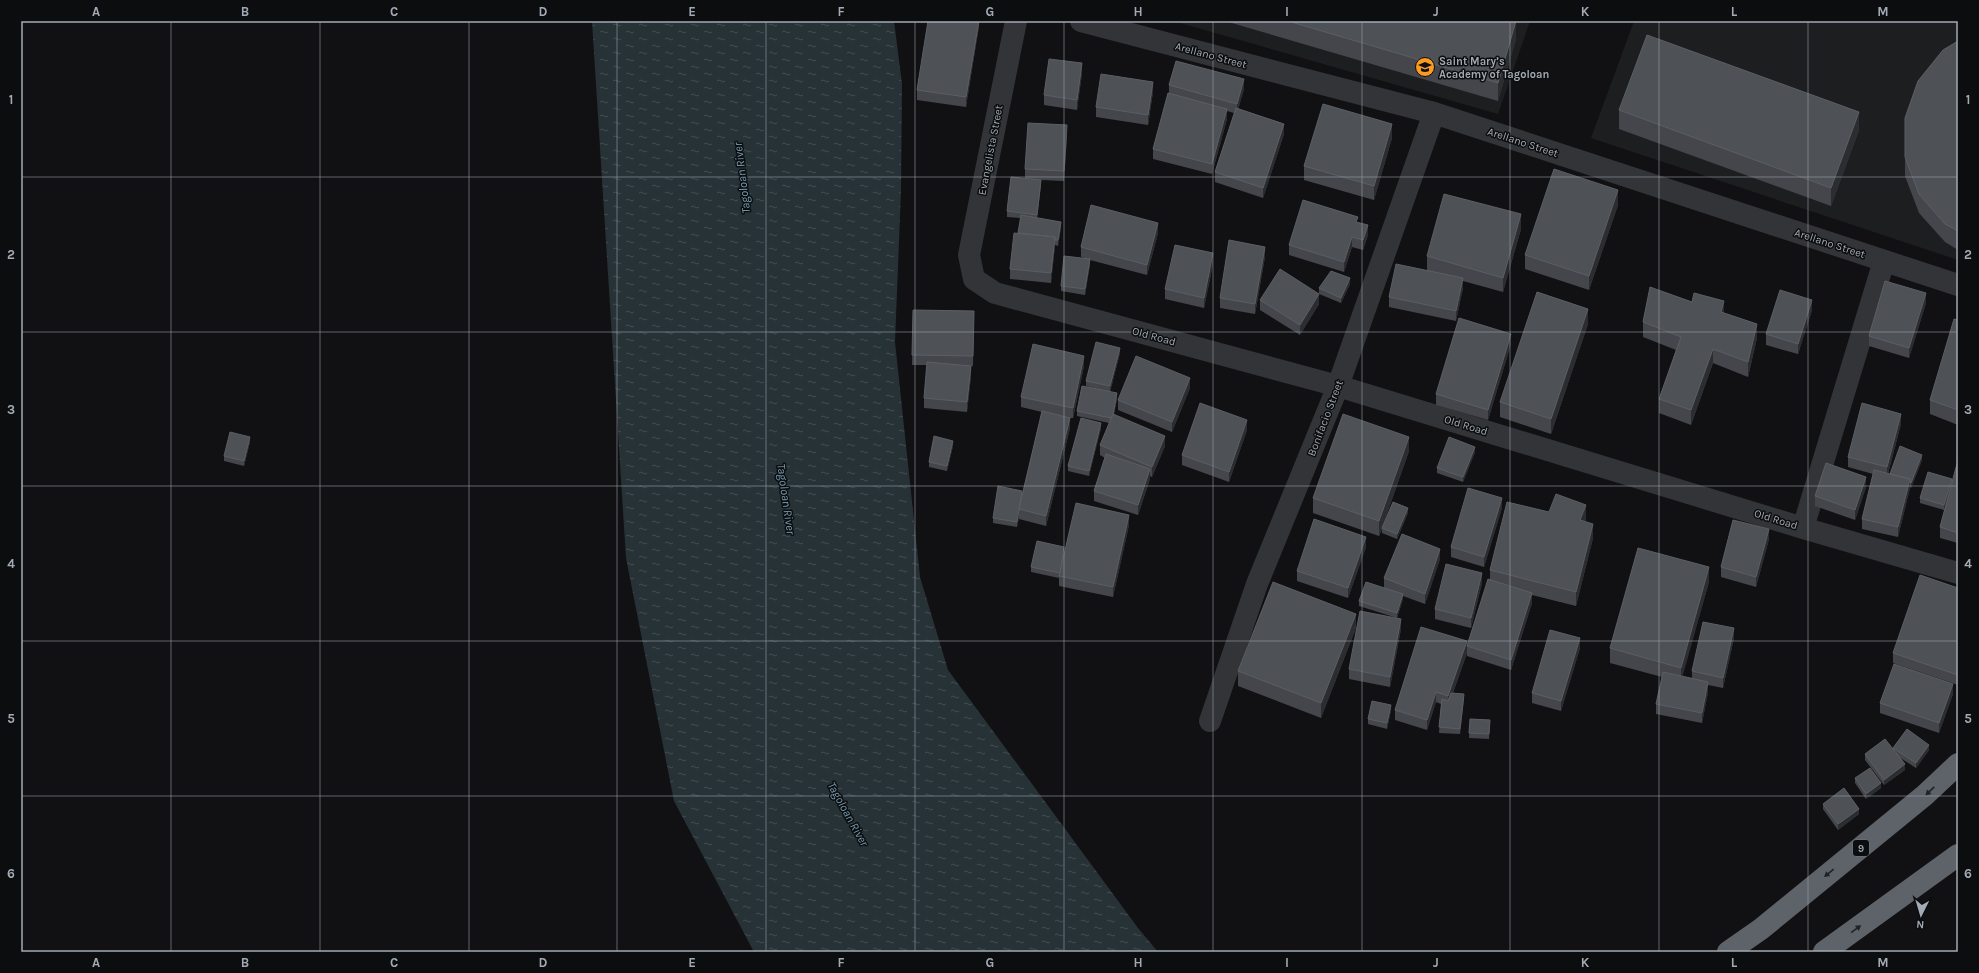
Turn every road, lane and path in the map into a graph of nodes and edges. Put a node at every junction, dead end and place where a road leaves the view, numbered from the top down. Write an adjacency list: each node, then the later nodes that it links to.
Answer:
1 (1016, 21): 5 (street, Evangelista Street)
2 (1081, 21): 3 (street, Arellano Street)
3 (1434, 113): 4 (street, Arellano Street); 7 (street, Bonifacio Street)
4 (1884, 261): 6 (street, Arellano Street); 8 (street)
5 (974, 279): 7 (street, Old Road)
6 (1958, 285)
7 (1338, 386): 8 (street, Old Road); 10 (street, Bonifacio Street)
8 (1803, 528): 9 (street, Old Road)
9 (1958, 573)
10 (1210, 721)
11 (1958, 764): 13 (highway, 9, one-way to 13)
12 (1958, 855): 14 (highway, one-way to 12)
13 (1728, 952)
14 (1824, 952)

